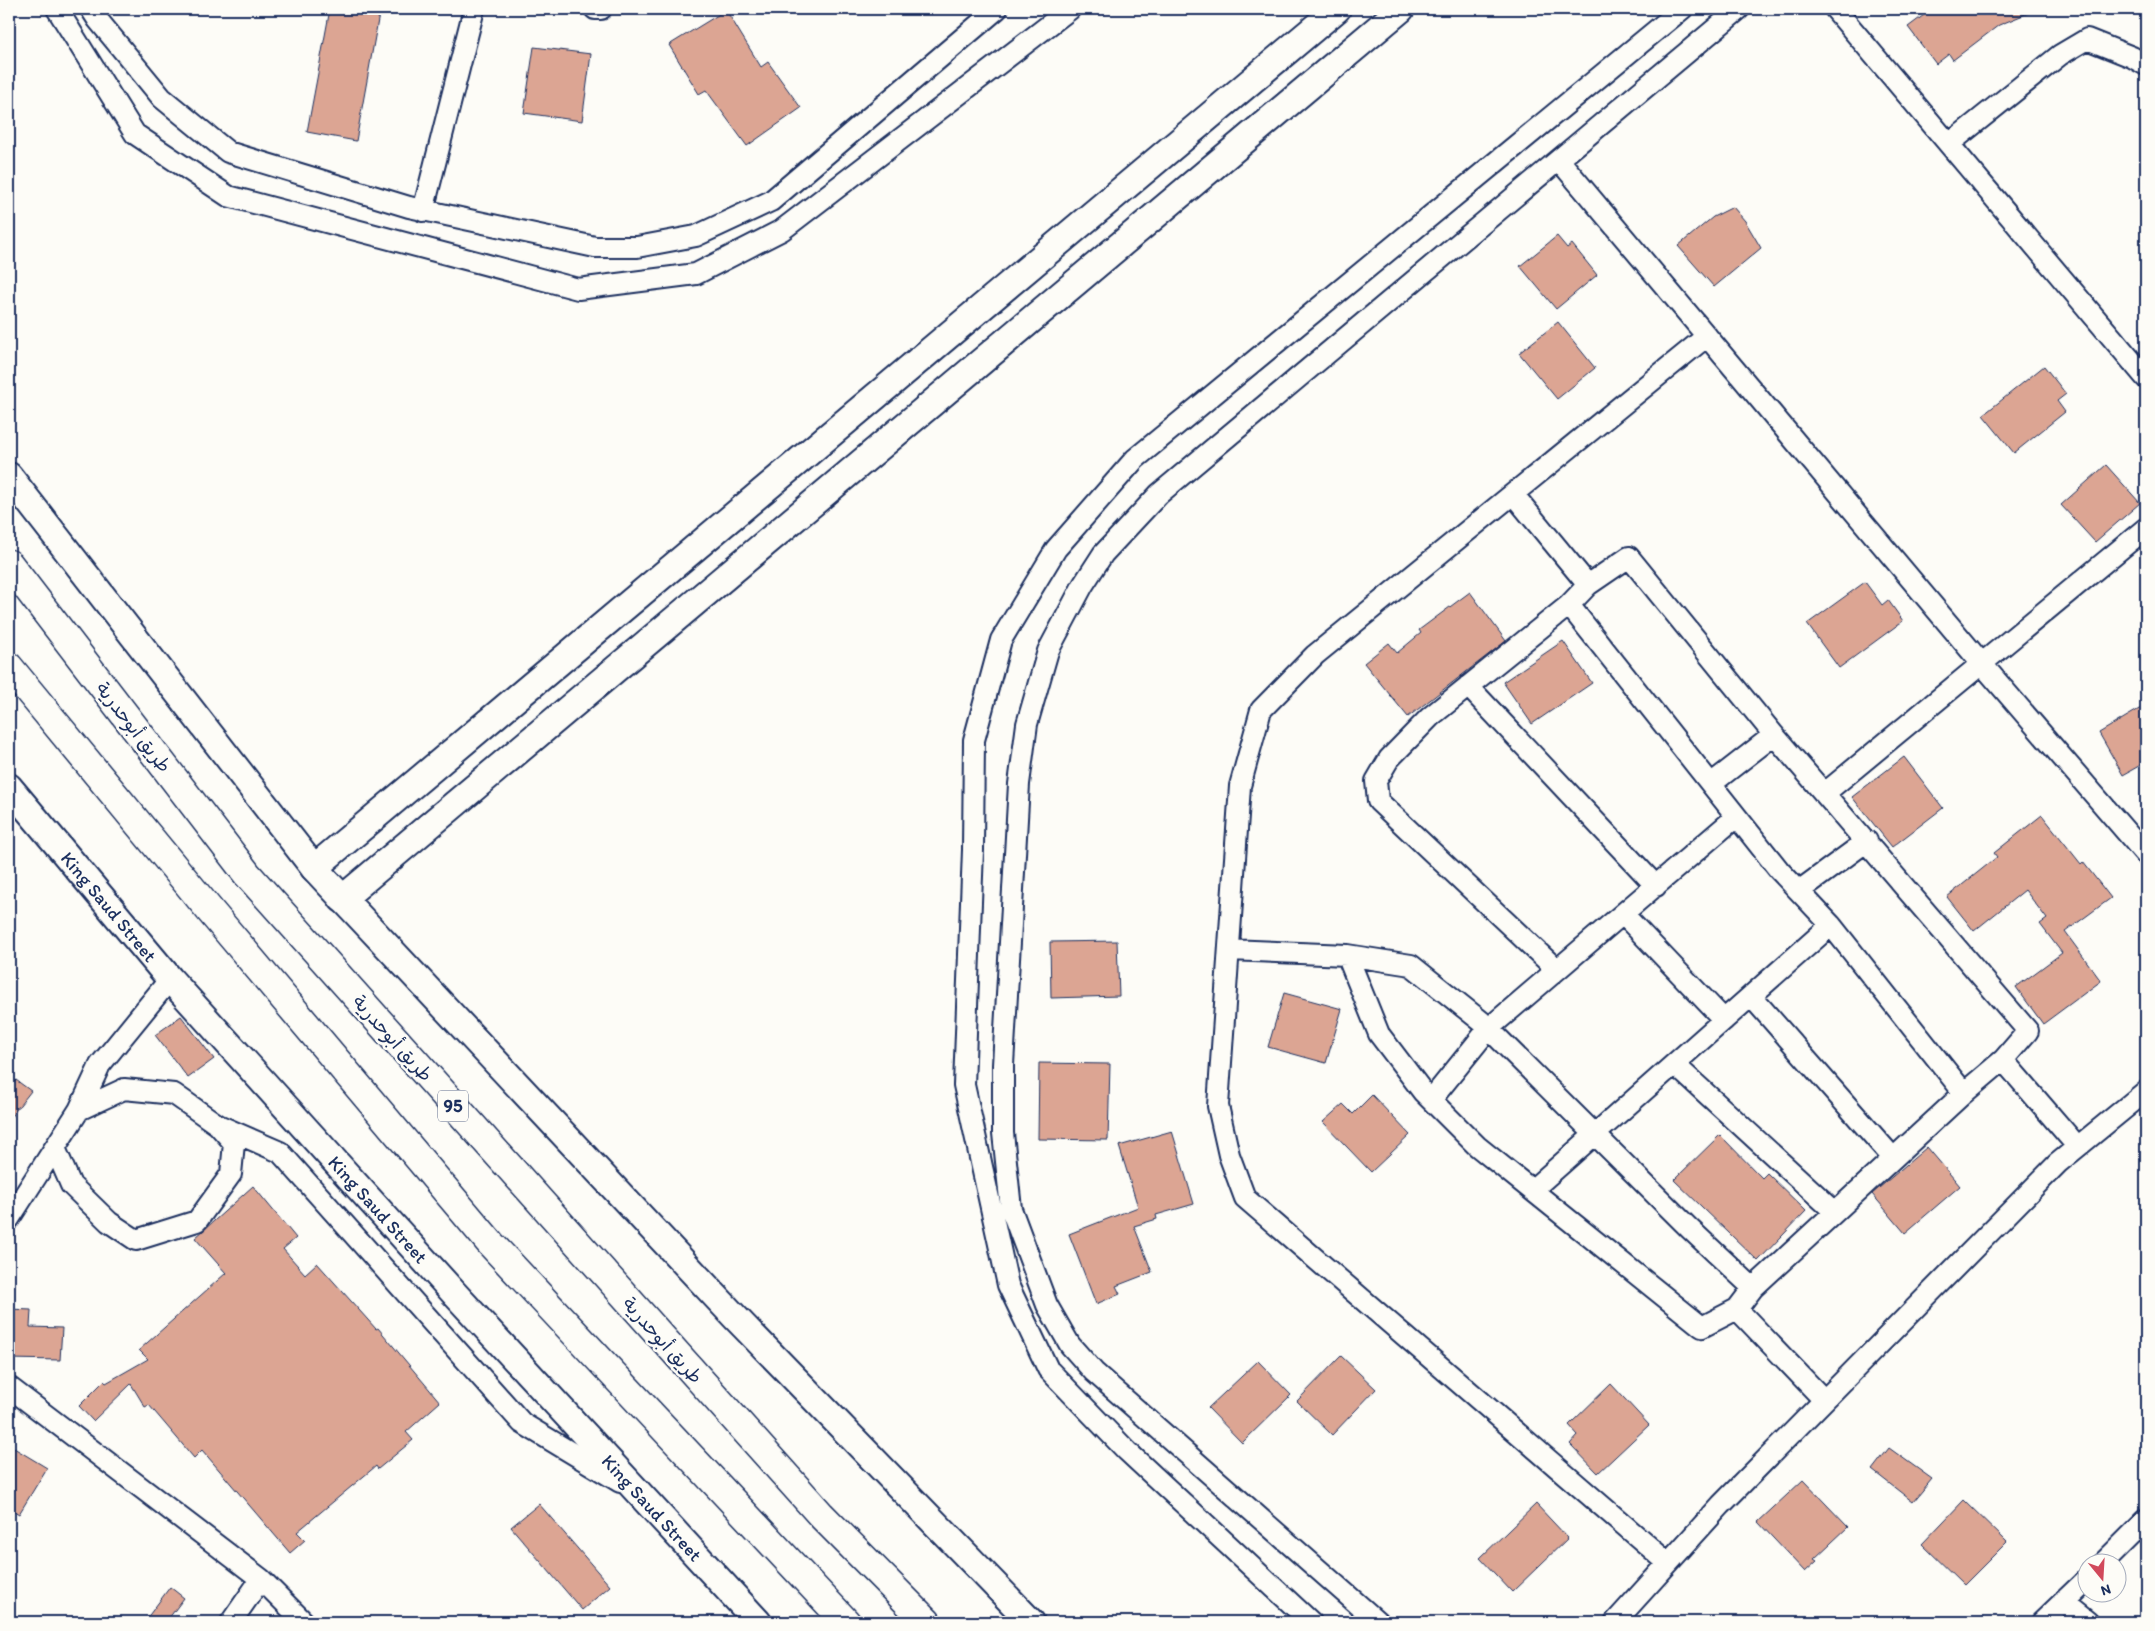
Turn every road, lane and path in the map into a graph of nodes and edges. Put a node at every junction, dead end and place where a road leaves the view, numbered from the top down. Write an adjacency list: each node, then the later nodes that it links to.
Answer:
1 (57, 9): 7 (street)
2 (91, 9): 16 (street)
3 (474, 9): 16 (street)
4 (595, 9): 5 (street)
5 (601, 9)
6 (997, 9): 16 (street)
7 (1070, 9)
8 (1337, 9): 35 (main road)
9 (1401, 9): 38 (main road)
10 (1682, 9): 79 (street)
11 (1739, 9): 15 (street)
12 (1835, 9): 14 (street)
13 (2146, 65): 14 (street)
14 (1949, 144): 18 (street)
15 (1559, 160): 17 (street); 80 (street)
16 (423, 210)
17 (1707, 336): 20 (street); 25 (street)
18 (2146, 378)
19 (9, 476): 35 (main road)
20 (1513, 494): 23 (street); 41 (street)
21 (2146, 528): 25 (street)
22 (9, 564): 77 (highway, طريق أبوحدرية / 95)
23 (1588, 585): 24 (street); 28 (street)
24 (1569, 605): 27 (street); 29 (street)
25 (1982, 664): 31 (street); 34 (street)
26 (9, 666): 76 (highway)
27 (1468, 686): 36 (street); 43 (street)
28 (1774, 735): 29 (street); 31 (street)
29 (1711, 784): 32 (street)
30 (9, 788): 44 (main road, King Saud Street)
31 (1825, 793): 33 (street)
32 (1736, 817): 36 (street); 37 (street)
33 (1867, 841): 37 (street); 48 (street)
34 (2146, 855)
35 (314, 868): 38 (main road)
36 (1656, 886): 39 (street)
37 (1800, 891): 40 (street)
38 (342, 898): 78 (main road)
39 (1622, 914): 43 (street); 46 (street)
40 (1831, 925): 45 (street); 51 (street)
41 (1229, 950): 42 (street); 69 (street)
42 (1347, 955): 47 (street); 52 (street)
43 (1557, 970): 47 (street)
44 (170, 978): 53 (street); 66 (main road, King Saud Street)
45 (1751, 996): 46 (street); 58 (street)
46 (1724, 1020): 49 (street)
47 (1488, 1028): 52 (street); 55 (street)
48 (2003, 1060): 51 (street); 56 (street)
49 (1674, 1064): 55 (street); 60 (street)
50 (2146, 1091): 56 (street)
51 (1964, 1093): 58 (street)
52 (1431, 1100): 59 (street)
53 (79, 1110): 54 (street); 57 (street)
54 (218, 1126): 57 (street); 66 (street)
55 (1595, 1135): 59 (street); 62 (street)
56 (2077, 1146): 65 (street)
57 (55, 1148): 61 (street)
58 (1893, 1158): 60 (street)
59 (1532, 1190): 63 (street)
60 (1835, 1212): 62 (street)
61 (9, 1219)
62 (1753, 1288): 63 (street)
63 (1737, 1309): 65 (street)
64 (9, 1387): 70 (street)
65 (1824, 1400): 69 (street)
66 (637, 1491): 75 (main road, King Saud Street)
67 (2146, 1520): 68 (street)
68 (2112, 1554)
69 (1668, 1563): 81 (street)
70 (261, 1579): 73 (street); 74 (street)
71 (2078, 1588): 72 (street)
72 (2063, 1602): 82 (street); 83 (street)
73 (231, 1622)
74 (304, 1622)
75 (758, 1622)
76 (846, 1622)
77 (927, 1622)
78 (1031, 1622)
79 (1312, 1622)
80 (1378, 1622)
81 (1615, 1622)
82 (2042, 1622)
83 (2088, 1622)

